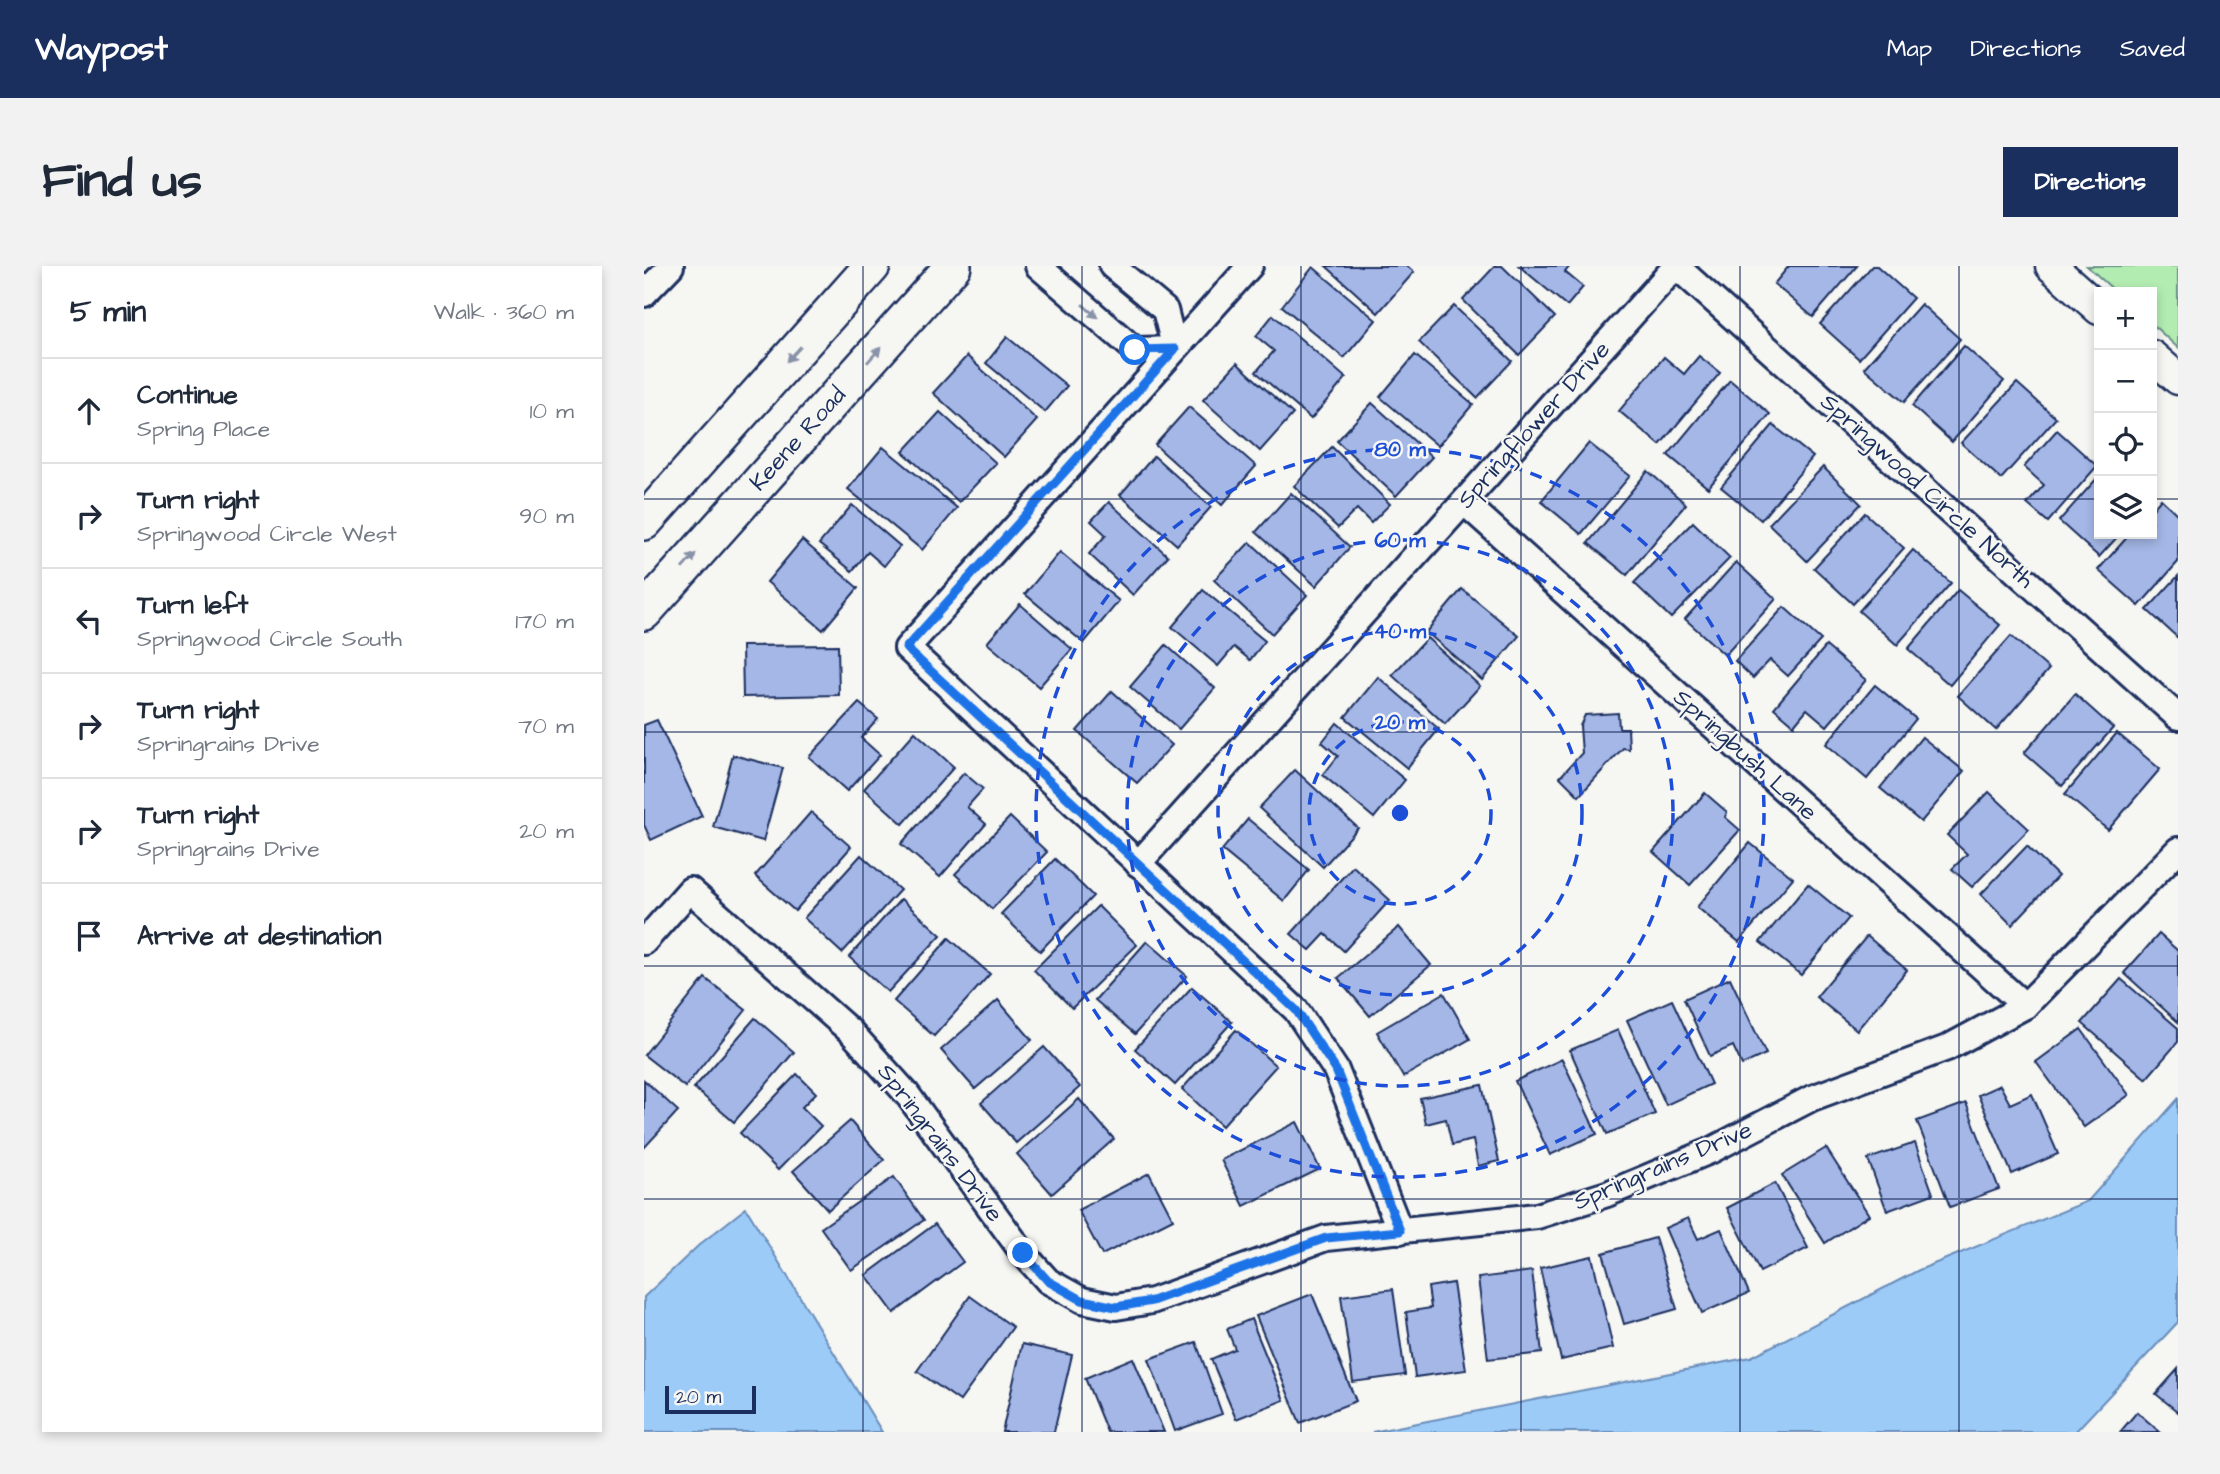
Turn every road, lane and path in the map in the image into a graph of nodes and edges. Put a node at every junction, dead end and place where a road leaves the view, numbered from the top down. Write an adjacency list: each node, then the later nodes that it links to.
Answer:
1 (671, 266): 9 (street)
2 (872, 266): 15 (main road, one-way to 15)
3 (953, 266): 16 (main road, Keene Road, one-way to 3)
4 (1038, 266): 11 (street, one-way to 11)
5 (1112, 266): 11 (street)
6 (1250, 266): 11 (street)
7 (1676, 266): 14 (street, Springflower Drive); 17 (street, Springwood Circle North)
8 (2051, 266): 10 (street)
9 (644, 294)
10 (2094, 305)
11 (1175, 349): 19 (street)
12 (2157, 360): 13 (street)
13 (2178, 379)
14 (1465, 503): 19 (street, Springflower Drive); 21 (street, Springbush Lane)
15 (644, 522)
16 (644, 612)
17 (2178, 716)
18 (2178, 850): 21 (street, Springrains Drive)
19 (1138, 864): 22 (street)
20 (644, 942): 22 (street, Springrains Drive)
21 (2025, 1006): 22 (street, Springrains Drive)
22 (1400, 1231)

